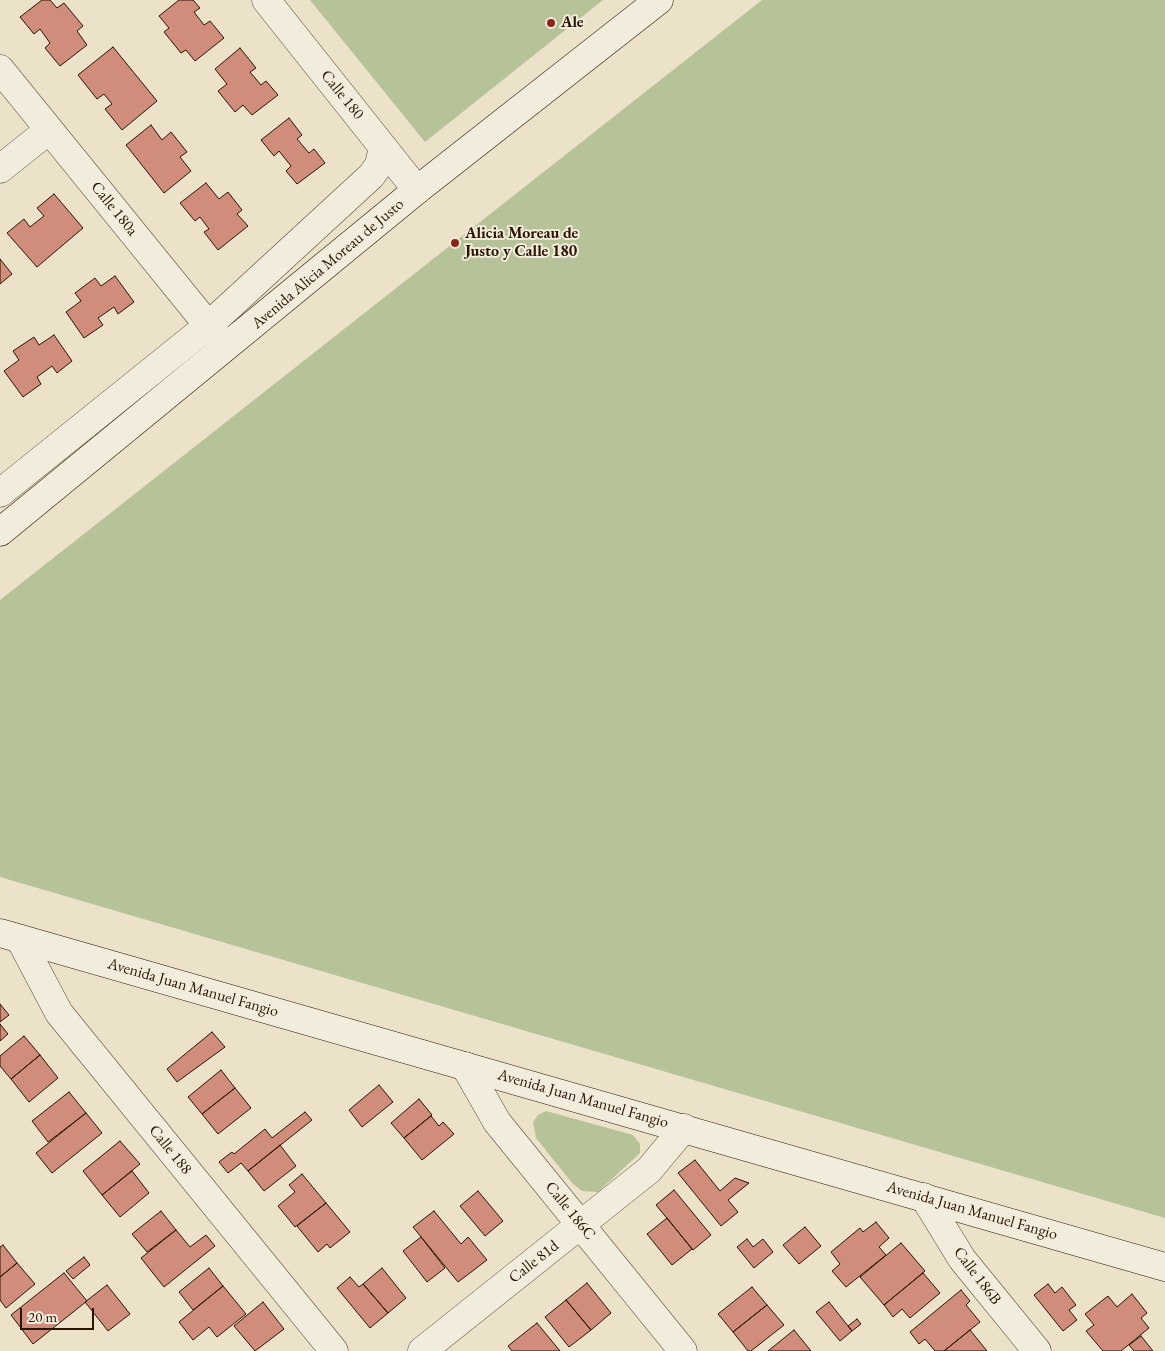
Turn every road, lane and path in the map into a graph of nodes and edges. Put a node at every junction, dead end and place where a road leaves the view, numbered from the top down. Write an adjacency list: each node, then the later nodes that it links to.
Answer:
1 (266, 0): 5 (street, Calle 180)
2 (659, 0): 7 (street, Avenida Alicia Moreau de Justo)
3 (0, 69): 4 (street, Calle 180a)
4 (49, 130): 6 (street); 8 (street, Calle 180a)
5 (383, 146): 7 (street, Calle 180); 8 (street)
6 (0, 170)
7 (418, 190): 9 (street, Avenida Alicia Moreau de Justo)
8 (209, 325): 9 (street, Calle 180a); 10 (street)
9 (226, 349): 11 (street, Avenida Alicia Moreau de Justo)
10 (0, 493)
11 (0, 532)
12 (10, 936): 13 (street, Avenida Juan Manuel Fangio); 18 (street, Calle 188)
13 (465, 1066): 14 (street, Avenida Juan Manuel Fangio); 16 (street, Calle 186C)
14 (684, 1128): 15 (street, Avenida Juan Manuel Fangio); 16 (street, Calle 81d)
15 (924, 1197): 17 (street, Avenida Juan Manuel Fangio); 21 (street, Calle 186B)
16 (581, 1225): 19 (street, Calle 81d); 20 (street, Calle 186C)
17 (1165, 1267)
18 (334, 1351)
19 (422, 1351)
20 (683, 1351)
21 (1037, 1351)

